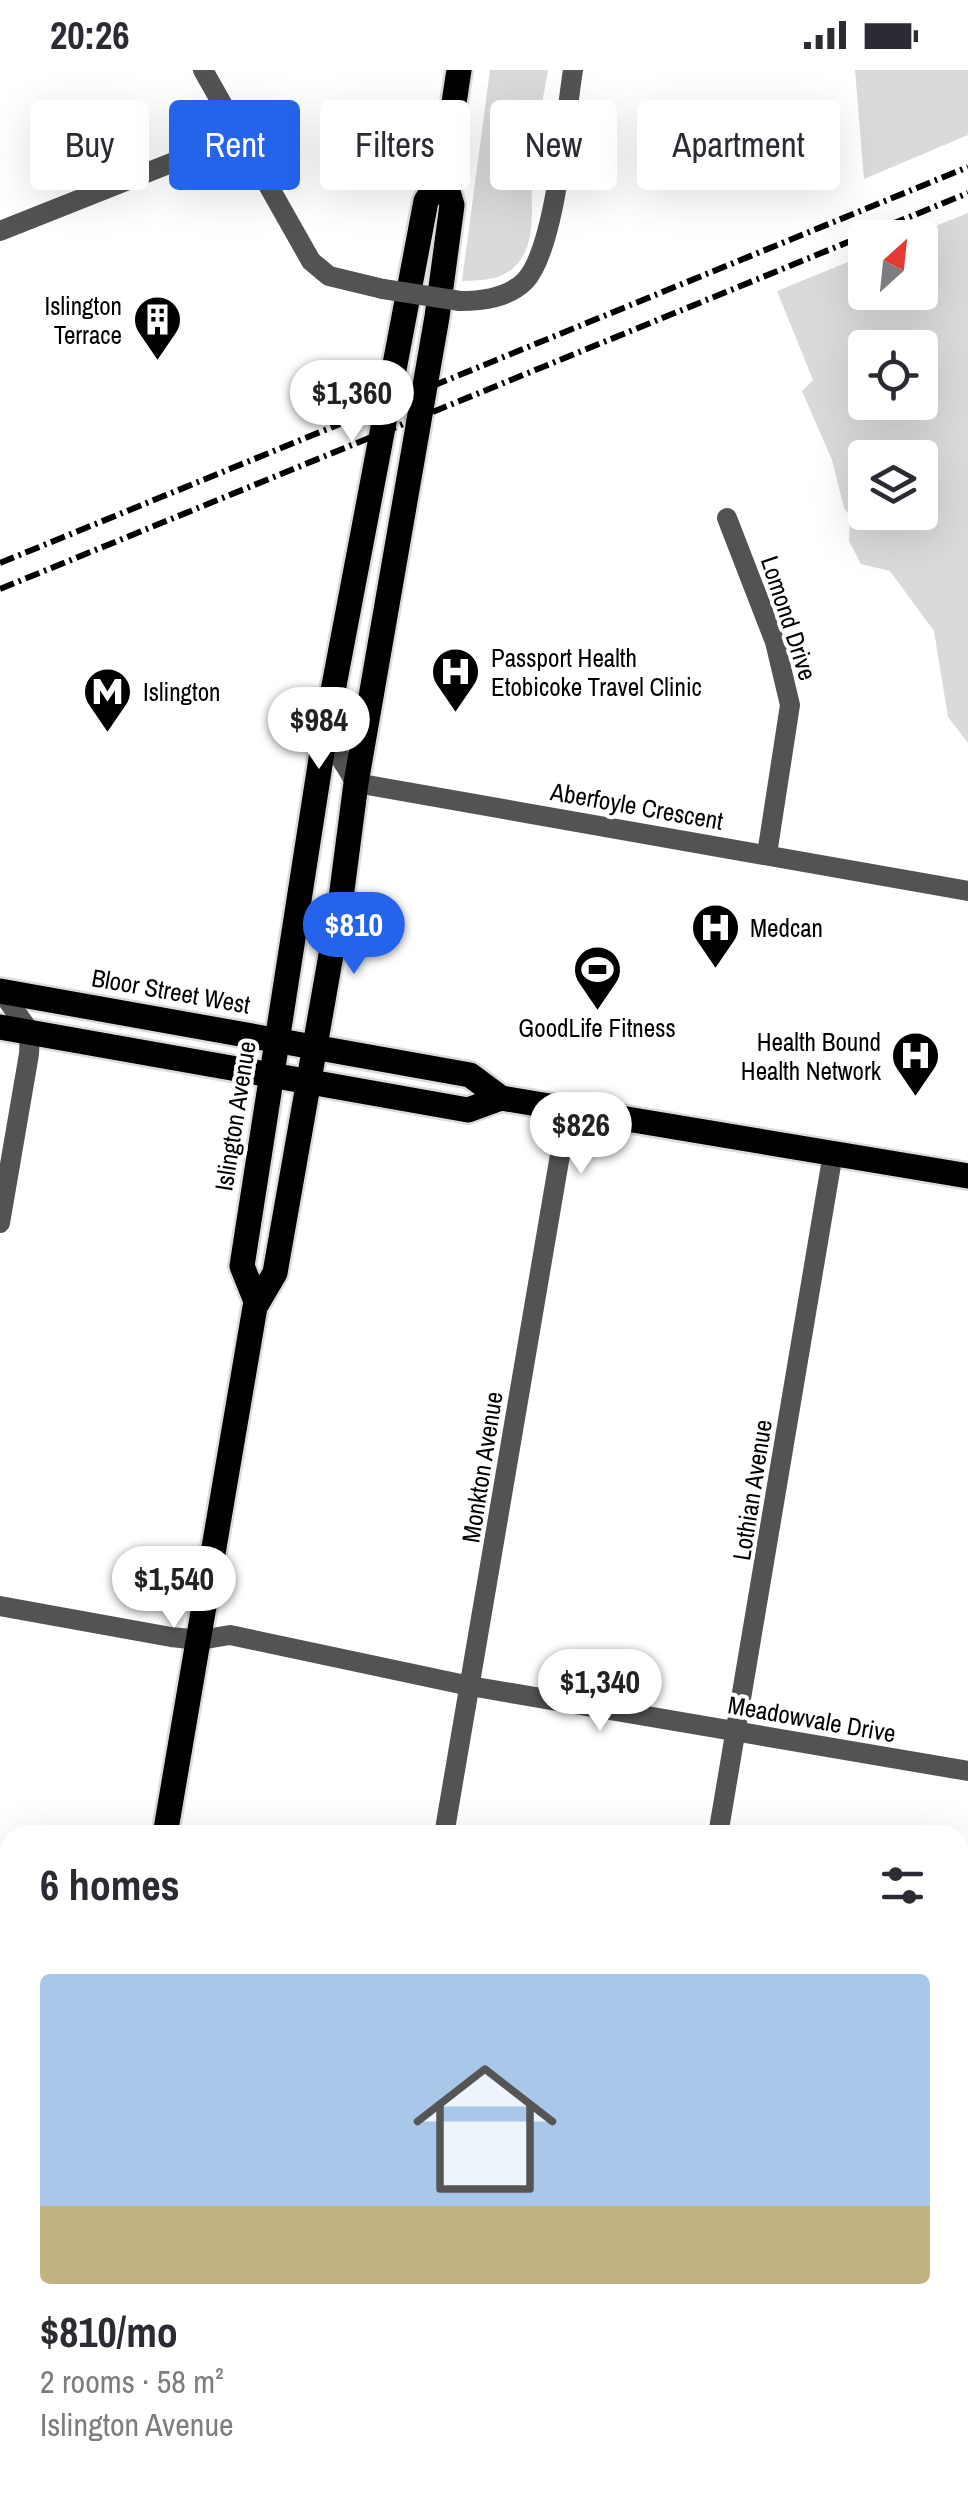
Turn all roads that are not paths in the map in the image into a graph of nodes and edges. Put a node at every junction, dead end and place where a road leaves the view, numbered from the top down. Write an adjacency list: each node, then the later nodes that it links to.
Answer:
1 (203, 70): 4 (street)
2 (459, 70): 5 (main road, Islington Avenue)
3 (573, 70): 7 (street, bridge)
4 (219, 100)
5 (454, 100)
6 (169, 164): 10 (street)
7 (270, 190)
8 (433, 190): 12 (main road, Islington Avenue)
9 (447, 190): 13 (main road, Islington Avenue)
10 (0, 231)
11 (727, 518): 14 (street, Lomond Drive)
12 (325, 734): 13 (street); 15 (main road, Islington Avenue)
13 (356, 783): 14 (street, Aberfoyle Crescent); 17 (main road, Islington Avenue)
14 (767, 854): 16 (street, Aberfoyle Crescent)
15 (303, 889): 17 (main road); 21 (main road, Islington Avenue)
16 (968, 892)
17 (341, 898): 22 (main road, Islington Avenue)
18 (1, 991): 20 (street); 21 (main road, Bloor Street West)
19 (0, 1027): 20 (main road, Bloor Street West)
20 (30, 1032): 23 (main road, Bloor Street West); 29 (street)
21 (278, 1041): 22 (main road, Bloor Street West); 23 (main road, Islington Avenue)
22 (314, 1047): 24 (main road, Islington Avenue); 25 (main road, Bloor Street West)
23 (274, 1076): 24 (main road, Bloor Street West); 30 (main road, Islington Avenue)
24 (308, 1082): 25 (main road, Bloor Street West); 30 (main road, Islington Avenue)
25 (501, 1098): 26 (main road, Bloor Street West)
26 (568, 1108): 27 (main road, Bloor Street West); 33 (street, Monkton Avenue)
27 (833, 1153): 28 (main road, Bloor Street West); 34 (street, Lothian Avenue)
28 (968, 1176)
29 (0, 1223)
30 (256, 1301): 32 (main road, Islington Avenue)
31 (0, 1606): 32 (street, Meadowvale Drive)
32 (200, 1640): 33 (street, Meadowvale Drive); 36 (main road, Islington Avenue)
33 (470, 1686): 34 (street, Meadowvale Drive); 37 (street, Monkton Avenue)
34 (737, 1732): 35 (street, Meadowvale Drive); 38 (street, Lothian Avenue)
35 (968, 1771)
36 (167, 1825)
37 (446, 1825)
38 (720, 1825)

